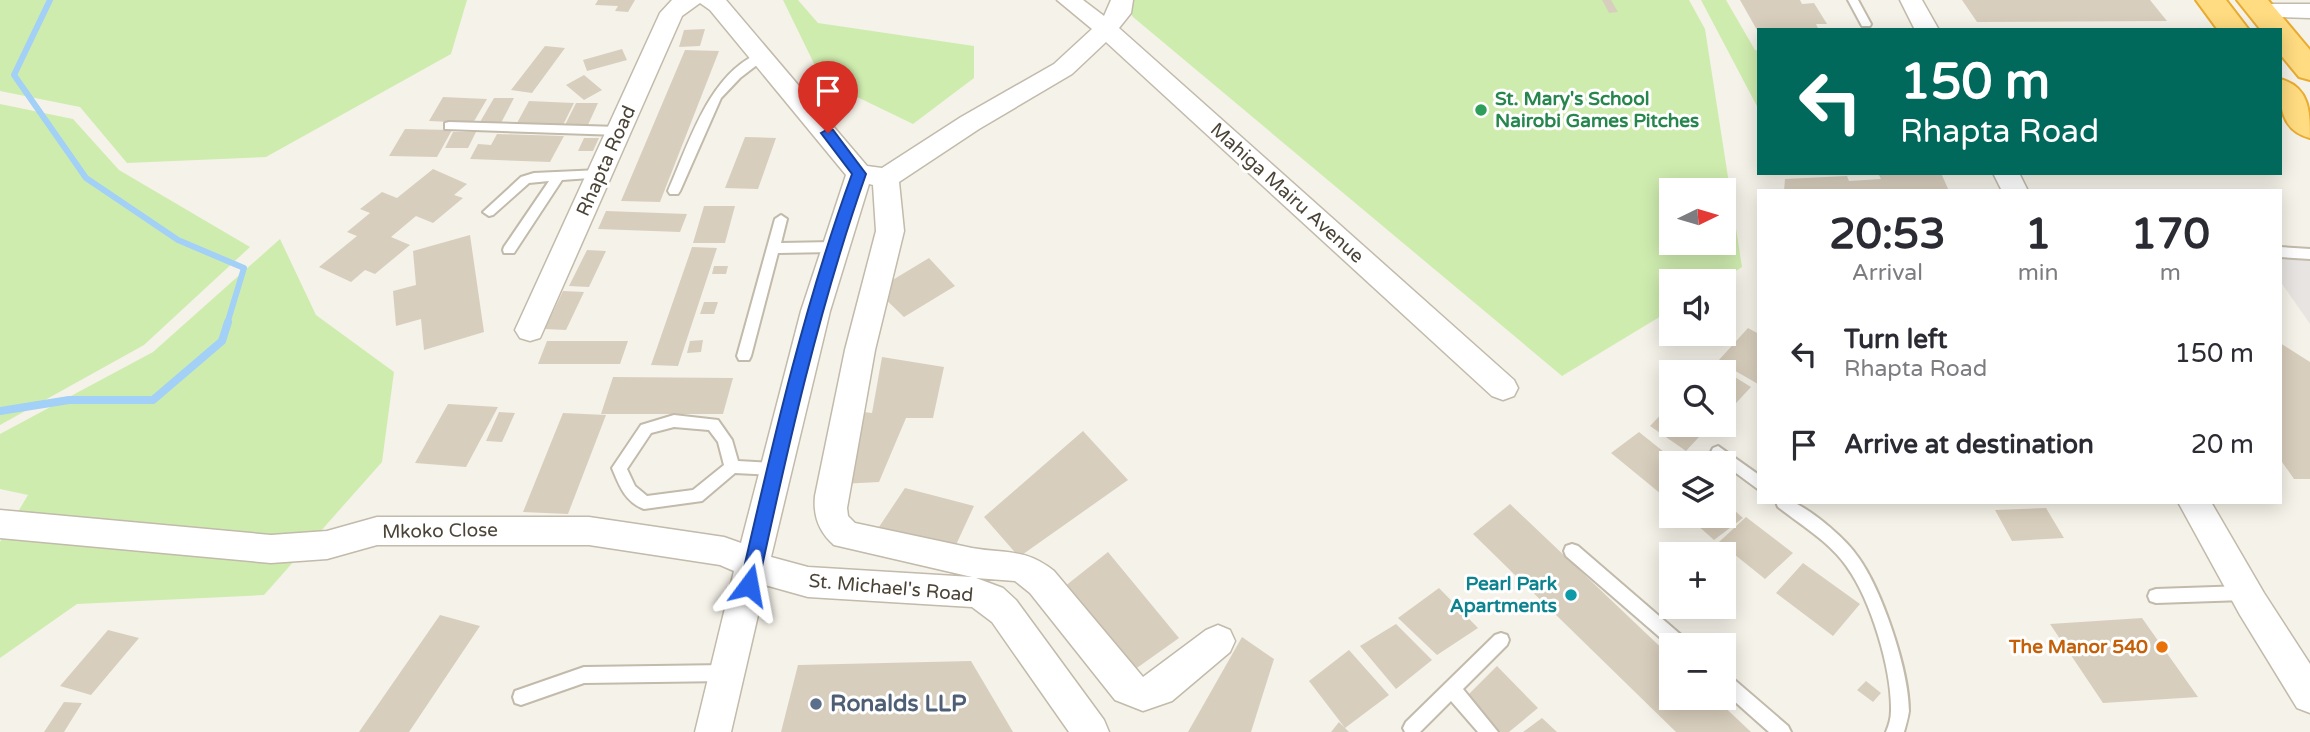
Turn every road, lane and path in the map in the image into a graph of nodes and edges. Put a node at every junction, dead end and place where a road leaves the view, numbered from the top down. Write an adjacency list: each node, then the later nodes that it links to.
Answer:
1 (691, 0): 20 (street, Rhapta Road)
2 (710, 0): 15 (street)
3 (1068, 0): 13 (street, Mahiga Mairu Avenue)
4 (1122, 0): 13 (street)
5 (1853, 0): 10 (lane)
6 (1911, 0): 11 (street)
7 (2211, 0): 12 (highway)
8 (2310, 11): 9 (street)
9 (2268, 19)
10 (1866, 24)
11 (1926, 28)
12 (2232, 28)
13 (1106, 29): 23 (street); 34 (street, Mahiga Mairu Avenue)
14 (2282, 35): 16 (highway)
15 (762, 56): 23 (street); 24 (lane)
16 (2308, 65)
17 (2282, 92): 19 (highway)
18 (449, 126): 20 (lane)
19 (2310, 127)
20 (619, 131): 21 (street, Rhapta Road)
21 (600, 174): 22 (lane); 32 (street, Rhapta Road)
22 (559, 175): 25 (lane); 29 (lane)
23 (873, 176): 27 (street); 48 (street)
24 (674, 191)
25 (489, 212)
26 (781, 219): 28 (lane)
27 (833, 247): 28 (lane); 37 (street)
28 (774, 248): 33 (lane)
29 (509, 250)
30 (2282, 252): 31 (lane)
31 (2310, 254)
32 (530, 330)
33 (744, 356)
34 (1503, 388)
35 (1736, 466): 38 (lane)
36 (732, 467): 36 (lane); 37 (lane)
37 (775, 470): 43 (street)
38 (1757, 482)
39 (1786, 504): 59 (lane)
40 (2195, 504): 44 (street)
41 (0, 524): 43 (street, Mkoko Close)
42 (1572, 551): 46 (lane)
43 (754, 563): 49 (street); 56 (street, St. Michael's Road)
44 (2246, 593): 45 (lane); 52 (street)
45 (2156, 596)
46 (1667, 633)
47 (1501, 640): 50 (lane)
48 (1218, 641)
49 (728, 673): 53 (lane); 55 (street)
50 (1452, 689): 54 (lane); 57 (lane)
51 (1736, 692): 58 (lane)
52 (2310, 696)
53 (521, 697)
54 (1412, 728)
55 (713, 732)
56 (1091, 732)
57 (1489, 732)
58 (1782, 732)
59 (1895, 732)

